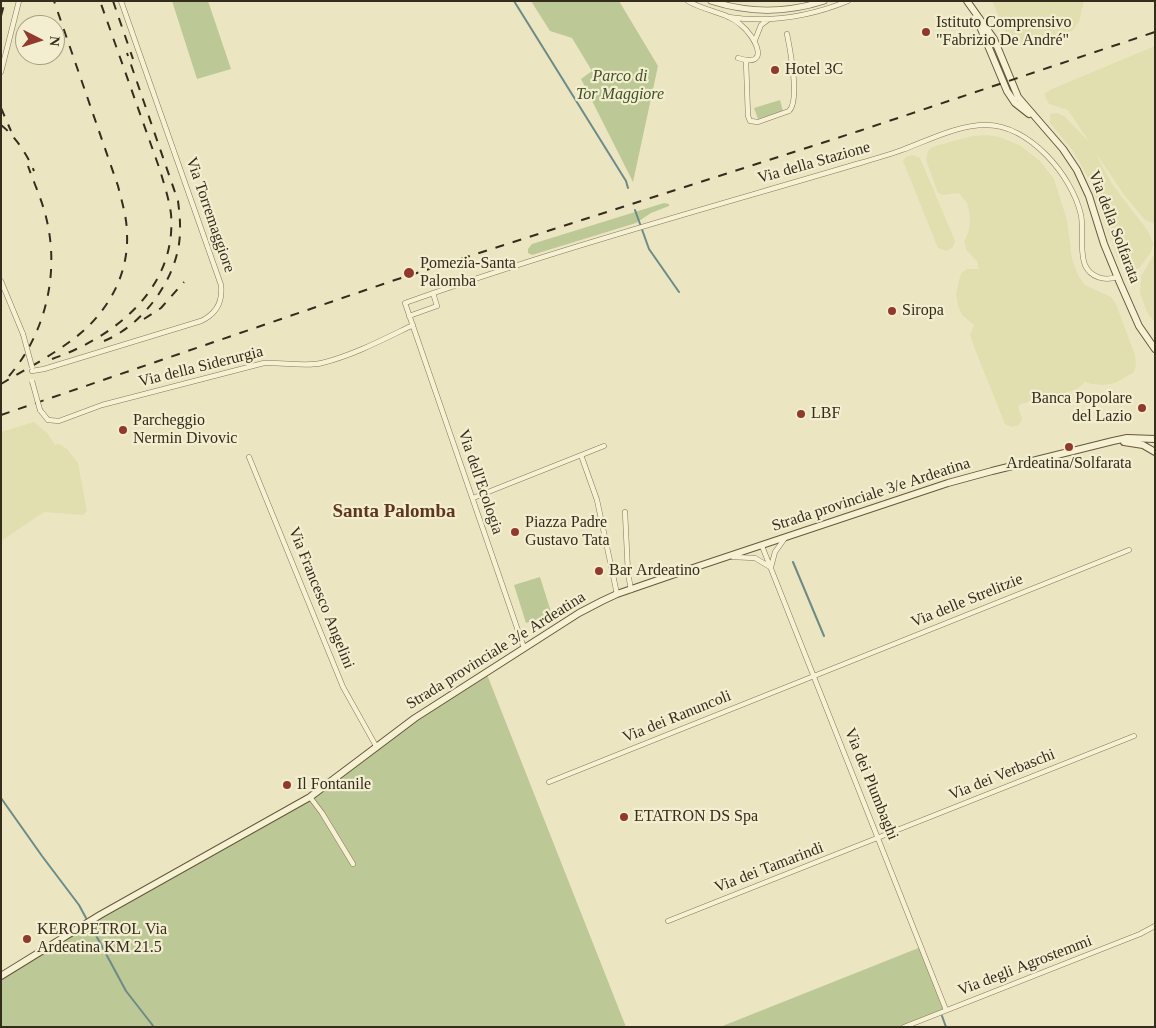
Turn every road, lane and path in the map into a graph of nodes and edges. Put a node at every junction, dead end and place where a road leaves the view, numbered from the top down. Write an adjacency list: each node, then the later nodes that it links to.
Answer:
1 (19, 1): 18 (street)
2 (121, 1): 25 (street, Via Torremaggiore)
3 (688, 1): 11 (street)
4 (711, 1): 9 (street)
5 (824, 1): 8 (street)
6 (848, 1): 10 (street)
7 (967, 1): 19 (main road, Via della Solfarata)
8 (814, 4): 9 (street); 10 (street)
9 (744, 9): 12 (street)
10 (816, 13): 13 (street)
11 (728, 17): 12 (street); 15 (street)
12 (743, 18): 13 (street)
13 (769, 19): 15 (street)
14 (787, 34): 17 (street)
15 (754, 40): 17 (street)
16 (738, 58): 17 (street)
17 (746, 61)
18 (1, 72)
19 (1117, 277): 21 (street, Via della Stazione); 24 (main road, Via della Solfarata)
20 (1, 281): 25 (street, Via della Siderurgia, bridge)
21 (433, 293): 22 (street, Via della Stazione); 22 (street)
22 (409, 316): 23 (street)
23 (413, 325): 25 (street, Via della Siderurgia, bridge); 32 (street, Via dell'Ecologia)
24 (1155, 349)
25 (32, 369)
26 (1155, 439): 27 (main road)
27 (1113, 441): 29 (main road); 34 (main road, Strada provinciale 3/e Ardeatina)
28 (604, 446): 30 (street)
29 (1155, 452)
30 (580, 455): 32 (street); 40 (street)
31 (249, 457): 44 (street, Via Francesco Angelini)
32 (473, 498): 41 (street, Via dell'Ecologia)
33 (625, 512): 39 (street)
34 (785, 538): 35 (main road, Strada provinciale 3/e Ardeatina); 38 (street)
35 (762, 546): 37 (main road, Strada provinciale 3/e Ardeatina); 38 (street, Via dei Plumbaghi)
36 (1129, 550): 42 (street, Via delle Strelitzie)
37 (728, 557): 38 (street); 39 (main road, Strada provinciale 3/e Ardeatina)
38 (771, 568): 42 (street, Via dei Plumbaghi)
39 (631, 590): 40 (main road, Strada provinciale 3/e Ardeatina)
40 (617, 594): 41 (main road, Strada provinciale 3/e Ardeatina)
41 (524, 648): 44 (main road, Strada provinciale 3/e Ardeatina)
42 (814, 676): 45 (street, Via dei Ranuncoli); 47 (street, Via dei Plumbaghi)
43 (1134, 736): 47 (street, Via dei Verbaschi)
44 (376, 746): 46 (main road, Strada provinciale 3/e Ardeatina)
45 (550, 782)
46 (310, 797): 48 (street); 51 (main road, Strada provinciale 3/e Ardeatina)
47 (879, 838): 49 (street, Via dei Tamarindi); 52 (street, Via dei Plumbaghi)
48 (353, 864)
49 (668, 921)
50 (1155, 926): 52 (street, Via degli Agrostemmi)
51 (1, 976)
52 (946, 1010): 53 (street, Via degli Agrostemmi)
53 (904, 1027)

